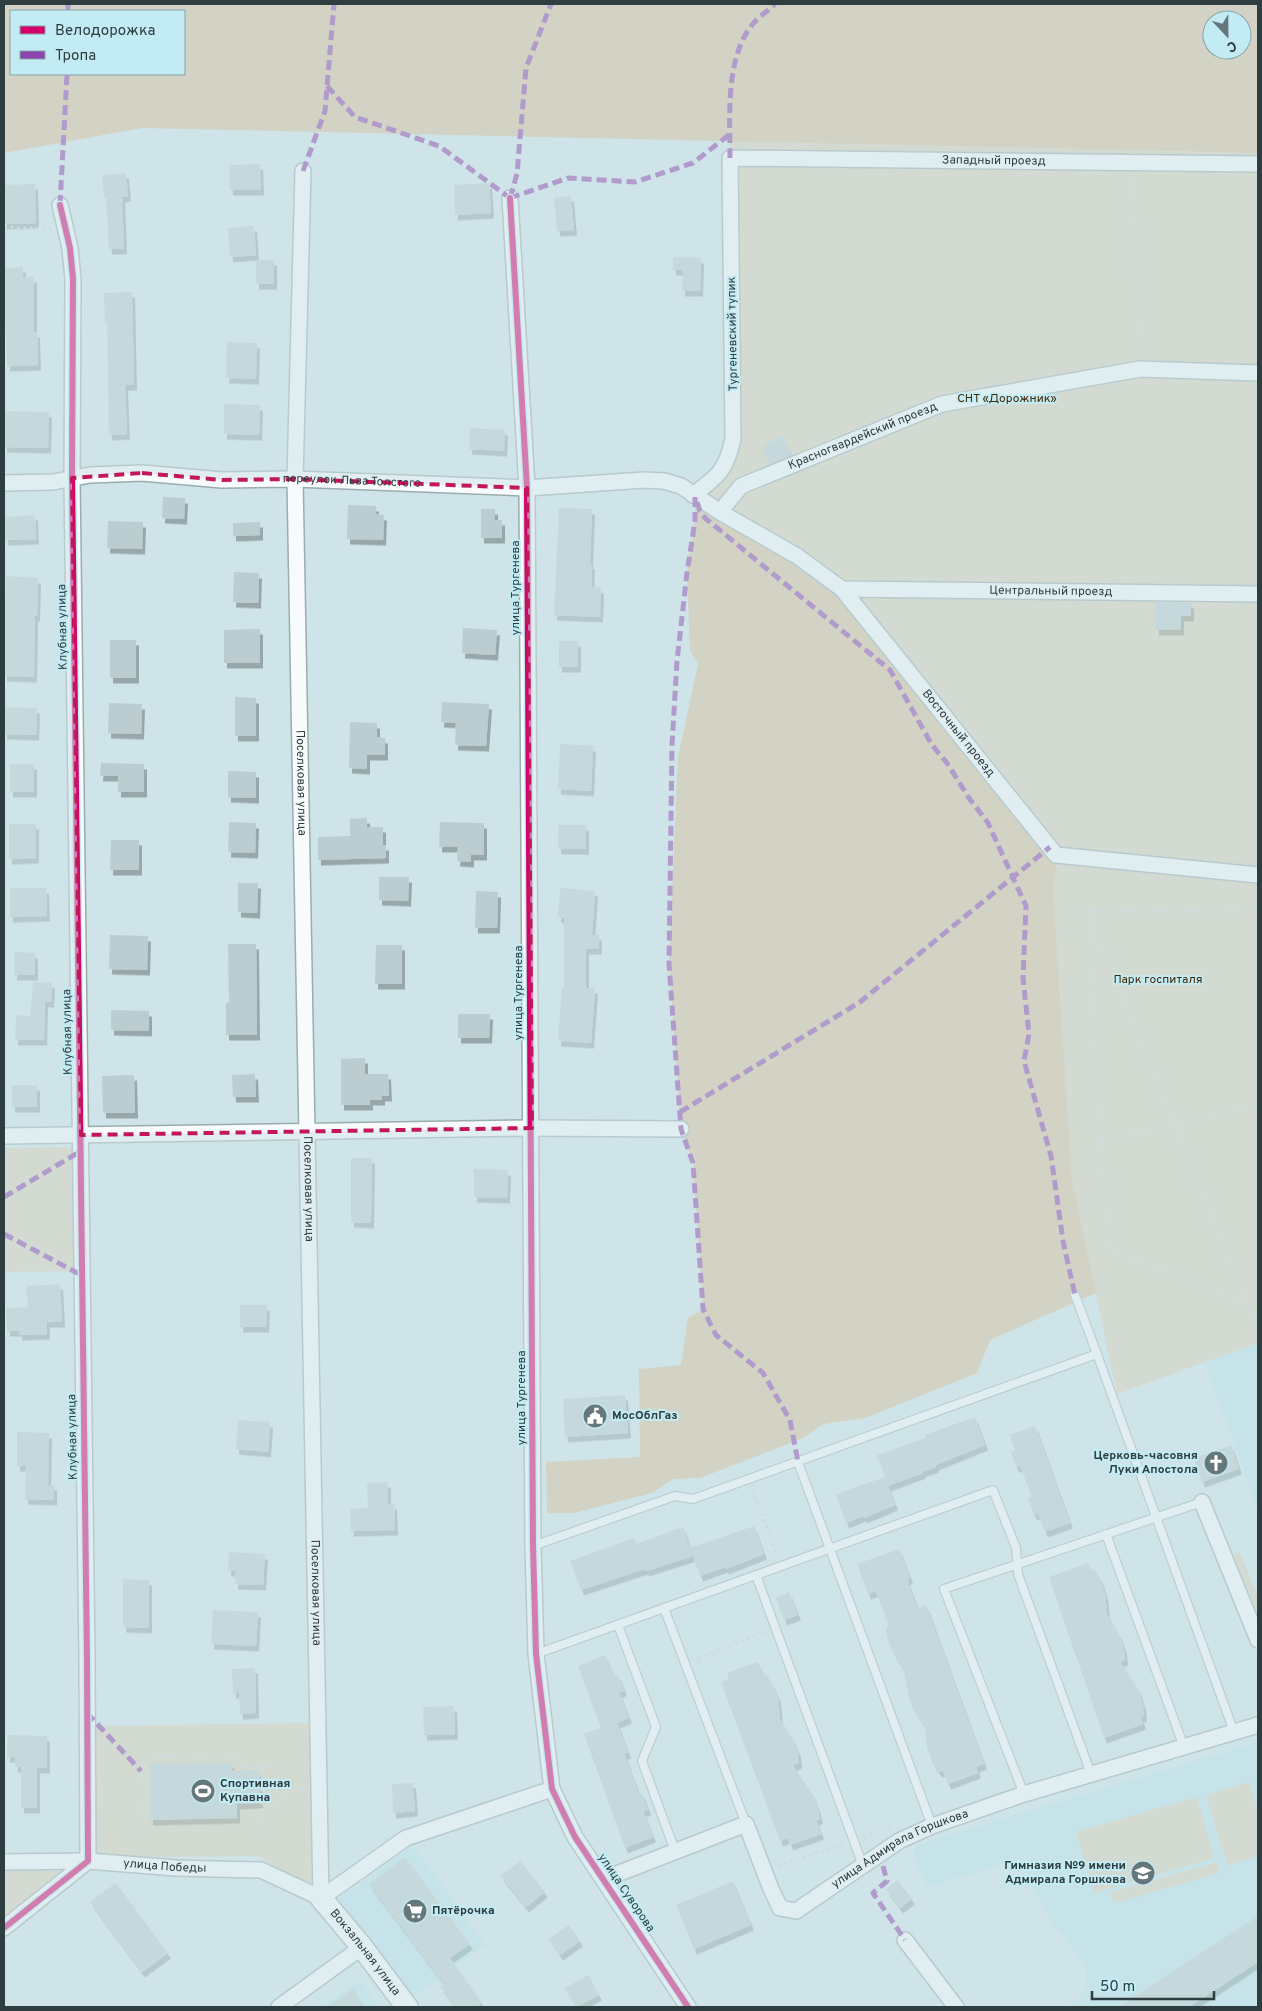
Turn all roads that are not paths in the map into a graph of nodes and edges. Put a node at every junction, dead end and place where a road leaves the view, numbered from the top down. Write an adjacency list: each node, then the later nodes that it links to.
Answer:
1 (730, 158): 2 (street, Западный проезд); 11 (street, Тургеневский тупик)
2 (1258, 164)
3 (303, 171): 8 (street, Поселковая улица)
4 (510, 198): 10 (street, улица Тургенева)
5 (60, 205): 7 (street, Клубная улица)
6 (1258, 373): 12 (street, Красногвардейский проезд)
7 (72, 478): 8 (street, переулок Льва Толстого); 9 (street, переулок Льва Толстого); 19 (street, Клубная улица)
8 (295, 478): 10 (street, переулок Льва Толстого); 18 (street, Поселковая улица)
9 (4, 483)
10 (526, 488): 11 (street, переулок Льва Толстого); 16 (street, улица Тургенева)
11 (694, 496): 12 (street, Восточный проезд)
12 (720, 512): 13 (street, Восточный проезд)
13 (842, 590): 14 (street, Центральный проезд); 15 (street, Восточный проезд)
14 (1258, 594)
15 (1258, 875)
16 (532, 1128): 17 (street); 18 (street); 27 (street, улица Тургенева)
17 (681, 1130)
18 (307, 1132): 19 (street); 48 (street, Поселковая улица)
19 (81, 1135): 20 (street); 44 (street, Клубная улица)
20 (4, 1136)
21 (1075, 1295): 22 (lane)
22 (1097, 1354): 23 (lane); 25 (lane)
23 (798, 1462): 27 (lane); 28 (lane)
24 (1202, 1502): 25 (lane); 33 (street)
25 (1157, 1517): 26 (lane); 36 (lane)
26 (1106, 1534): 29 (lane); 37 (lane)
27 (533, 1546): 34 (street, улица Тургенева)
28 (830, 1548): 29 (lane); 30 (lane); 42 (lane)
29 (1017, 1564): 38 (lane); 40 (lane)
30 (756, 1575): 31 (lane); 46 (lane)
31 (664, 1608): 32 (lane); 41 (lane)
32 (618, 1624): 34 (lane); 43 (lane)
33 (1258, 1640)
34 (536, 1654): 39 (street, улица Тургенева)
35 (1258, 1725): 36 (street, улица Адмирала Горшкова)
36 (1234, 1732): 37 (street, улица Адмирала Горшкова)
37 (1184, 1747): 38 (street, улица Адмирала Горшкова)
38 (1091, 1774): 40 (street, улица Адмирала Горшкова)
39 (552, 1789): 47 (street, улица Суворова); 48 (street)
40 (1024, 1794): 42 (street, улица Адмирала Горшкова)
41 (746, 1824): 43 (street); 46 (street, улица Адмирала Горшкова)
42 (932, 1826): 46 (street, улица Адмирала Горшкова)
43 (675, 1851): 47 (street)
44 (88, 1861): 45 (street, улица Победы); 48 (street, улица Победы); 49 (street)
45 (4, 1862)
46 (863, 1866)
47 (604, 1880): 54 (street, улица Суворова)
48 (321, 1898): 51 (street, Вокзальная улица)
49 (4, 1928)
50 (905, 1940): 55 (street)
51 (362, 1947): 52 (street); 53 (street, Вокзальная улица)
52 (280, 2007)
53 (406, 2007)
54 (688, 2007)
55 (956, 2007)

